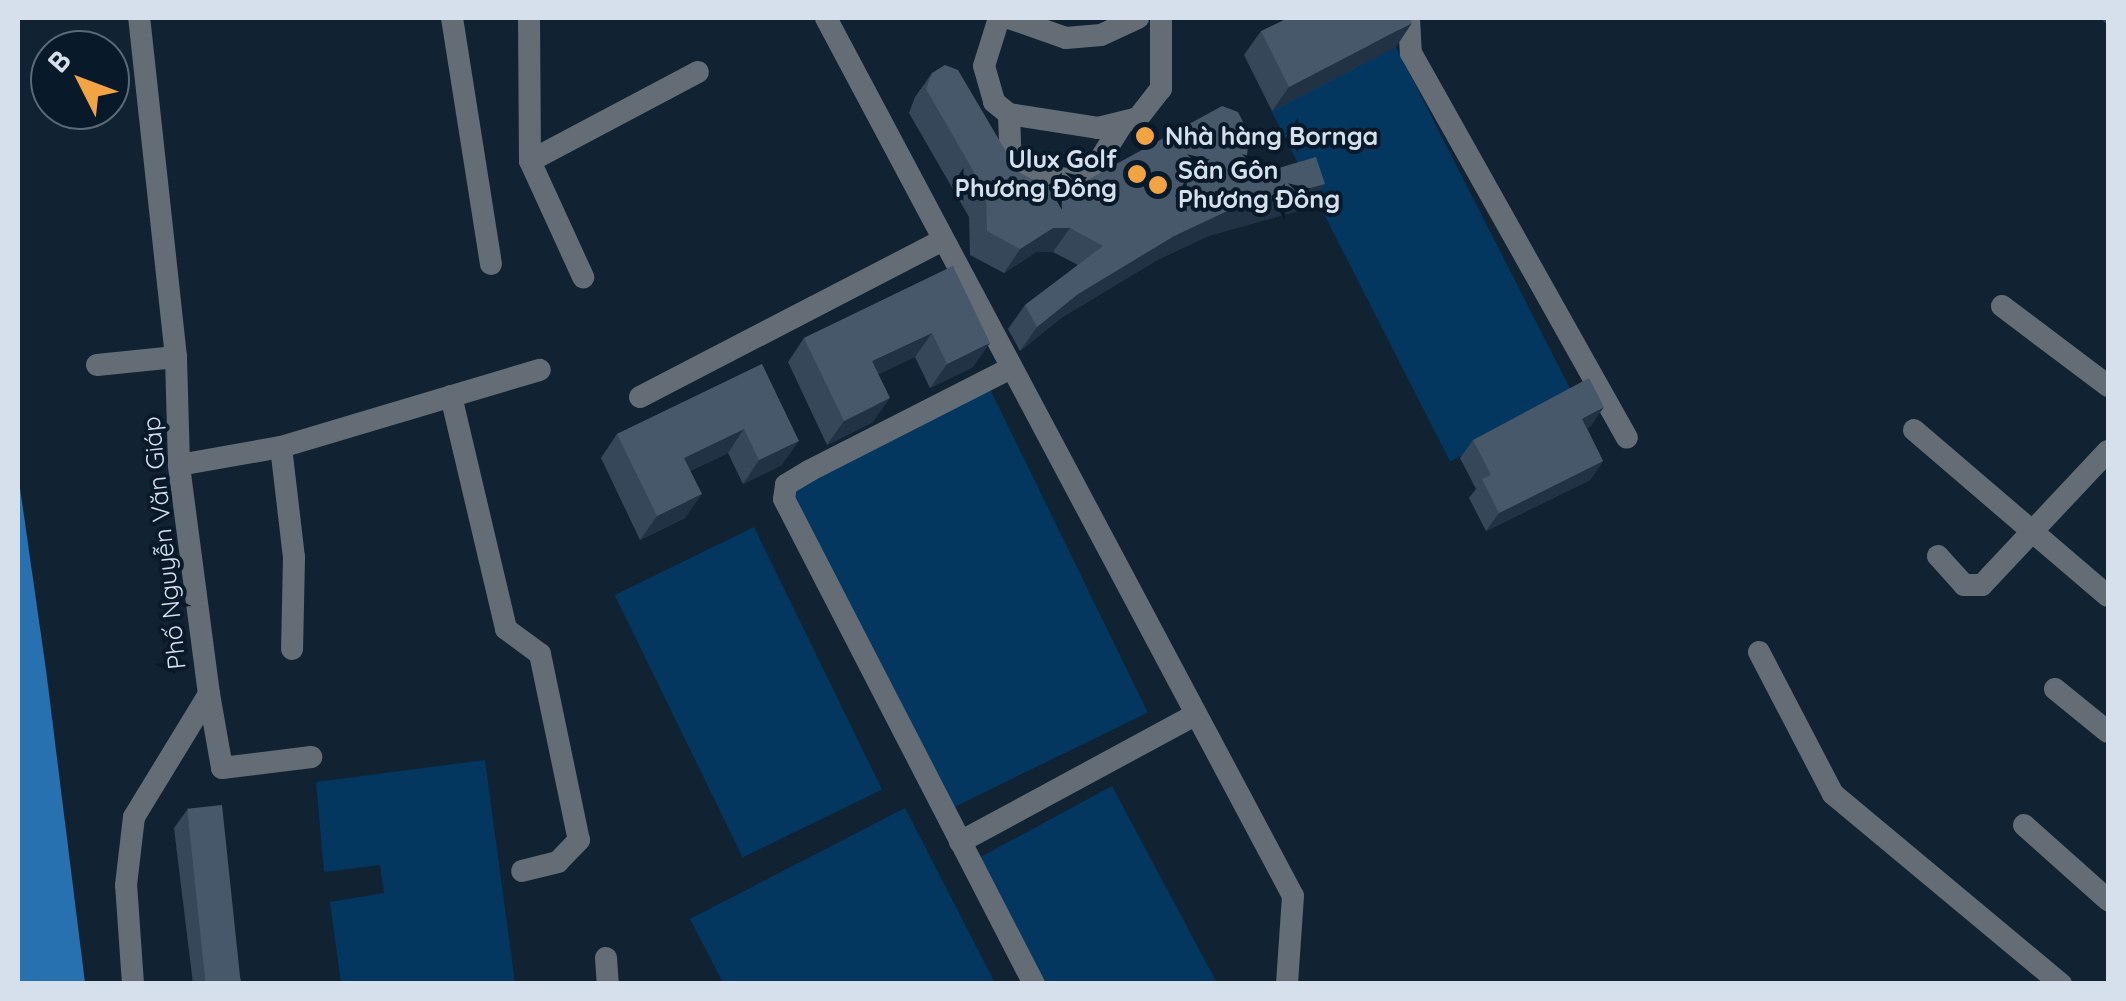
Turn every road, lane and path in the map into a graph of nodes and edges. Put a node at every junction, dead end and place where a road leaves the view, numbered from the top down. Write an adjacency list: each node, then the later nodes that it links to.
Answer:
1 (139, 18): 18 (street, Phố Nguyễn Văn Giáp)
2 (452, 18): 15 (street)
3 (528, 18): 13 (street)
4 (826, 18): 14 (street)
5 (1000, 18): 11 (street)
6 (1008, 18): 7 (street)
7 (1138, 18)
8 (1161, 18): 12 (street)
9 (1409, 18): 26 (street)
10 (698, 72): 13 (street)
11 (1009, 114): 12 (street); 12 (street)
12 (1121, 126)
13 (530, 161): 16 (street)
14 (944, 240): 20 (street); 24 (street)
15 (491, 264)
16 (583, 277)
17 (2002, 306): 22 (street)
18 (176, 357): 19 (street); 29 (street, Phố Nguyễn Văn Giáp)
19 (96, 365)
20 (1011, 368): 37 (street); 41 (street)
21 (540, 370): 23 (street)
22 (2108, 386)
23 (451, 396): 27 (street); 42 (street)
24 (640, 397)
25 (1914, 430): 30 (street)
26 (1627, 438)
27 (282, 447): 29 (street); 33 (street)
28 (2108, 451): 30 (street)
29 (179, 465): 36 (street, Phố Nguyễn Văn Giáp)
30 (2034, 534): 31 (street); 32 (street)
31 (1938, 556)
32 (2108, 596)
33 (292, 649)
34 (1759, 652): 49 (street)
35 (2055, 689): 38 (street)
36 (208, 694): 39 (street); 45 (street, Phố Nguyễn Văn Giáp)
37 (1195, 715): 41 (street); 48 (street)
38 (2108, 732)
39 (311, 757)
40 (2024, 825): 43 (street)
41 (960, 842): 47 (street)
42 (522, 871)
43 (2108, 900)
44 (606, 958): 46 (street)
45 (133, 984)
46 (608, 984)
47 (1034, 984)
48 (1287, 984)
49 (2061, 984)

